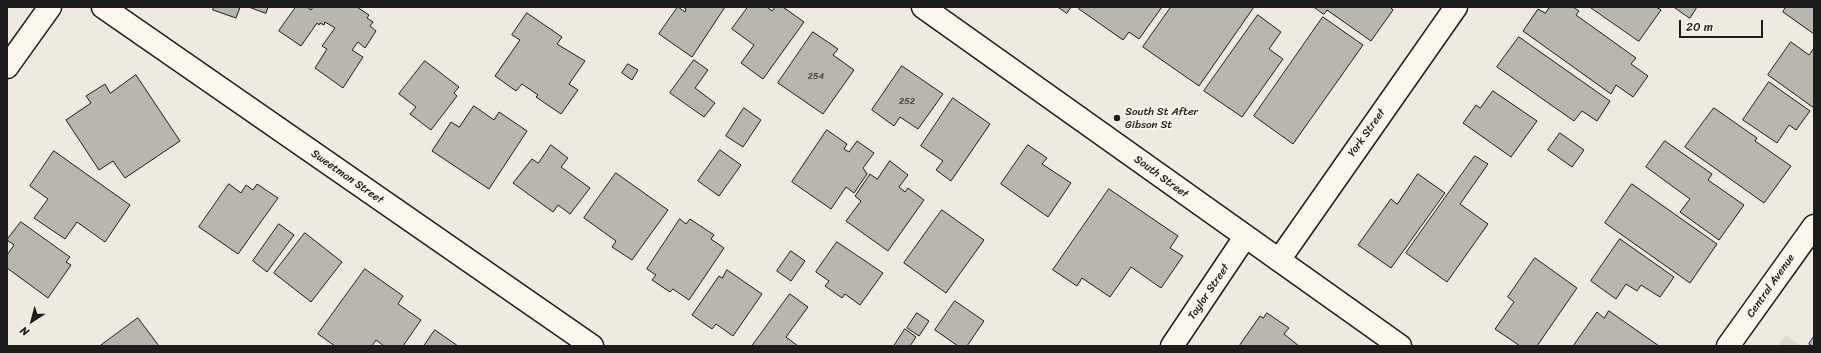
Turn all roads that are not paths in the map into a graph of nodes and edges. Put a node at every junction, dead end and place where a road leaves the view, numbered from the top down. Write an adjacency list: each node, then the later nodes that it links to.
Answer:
1 (50, 7): 5 (street)
2 (103, 7): 9 (street, Sweetman Street)
3 (1456, 7): 8 (street, York Street)
4 (929, 9): 7 (street, South Street)
5 (7, 67)
6 (1814, 226): 12 (street, Central Avenue)
7 (1245, 237): 8 (street, South Street); 10 (street, Taylor Street)
8 (1279, 260): 11 (street, South Street)
9 (592, 346)
10 (1172, 346)
11 (1400, 346)
12 (1728, 346)

